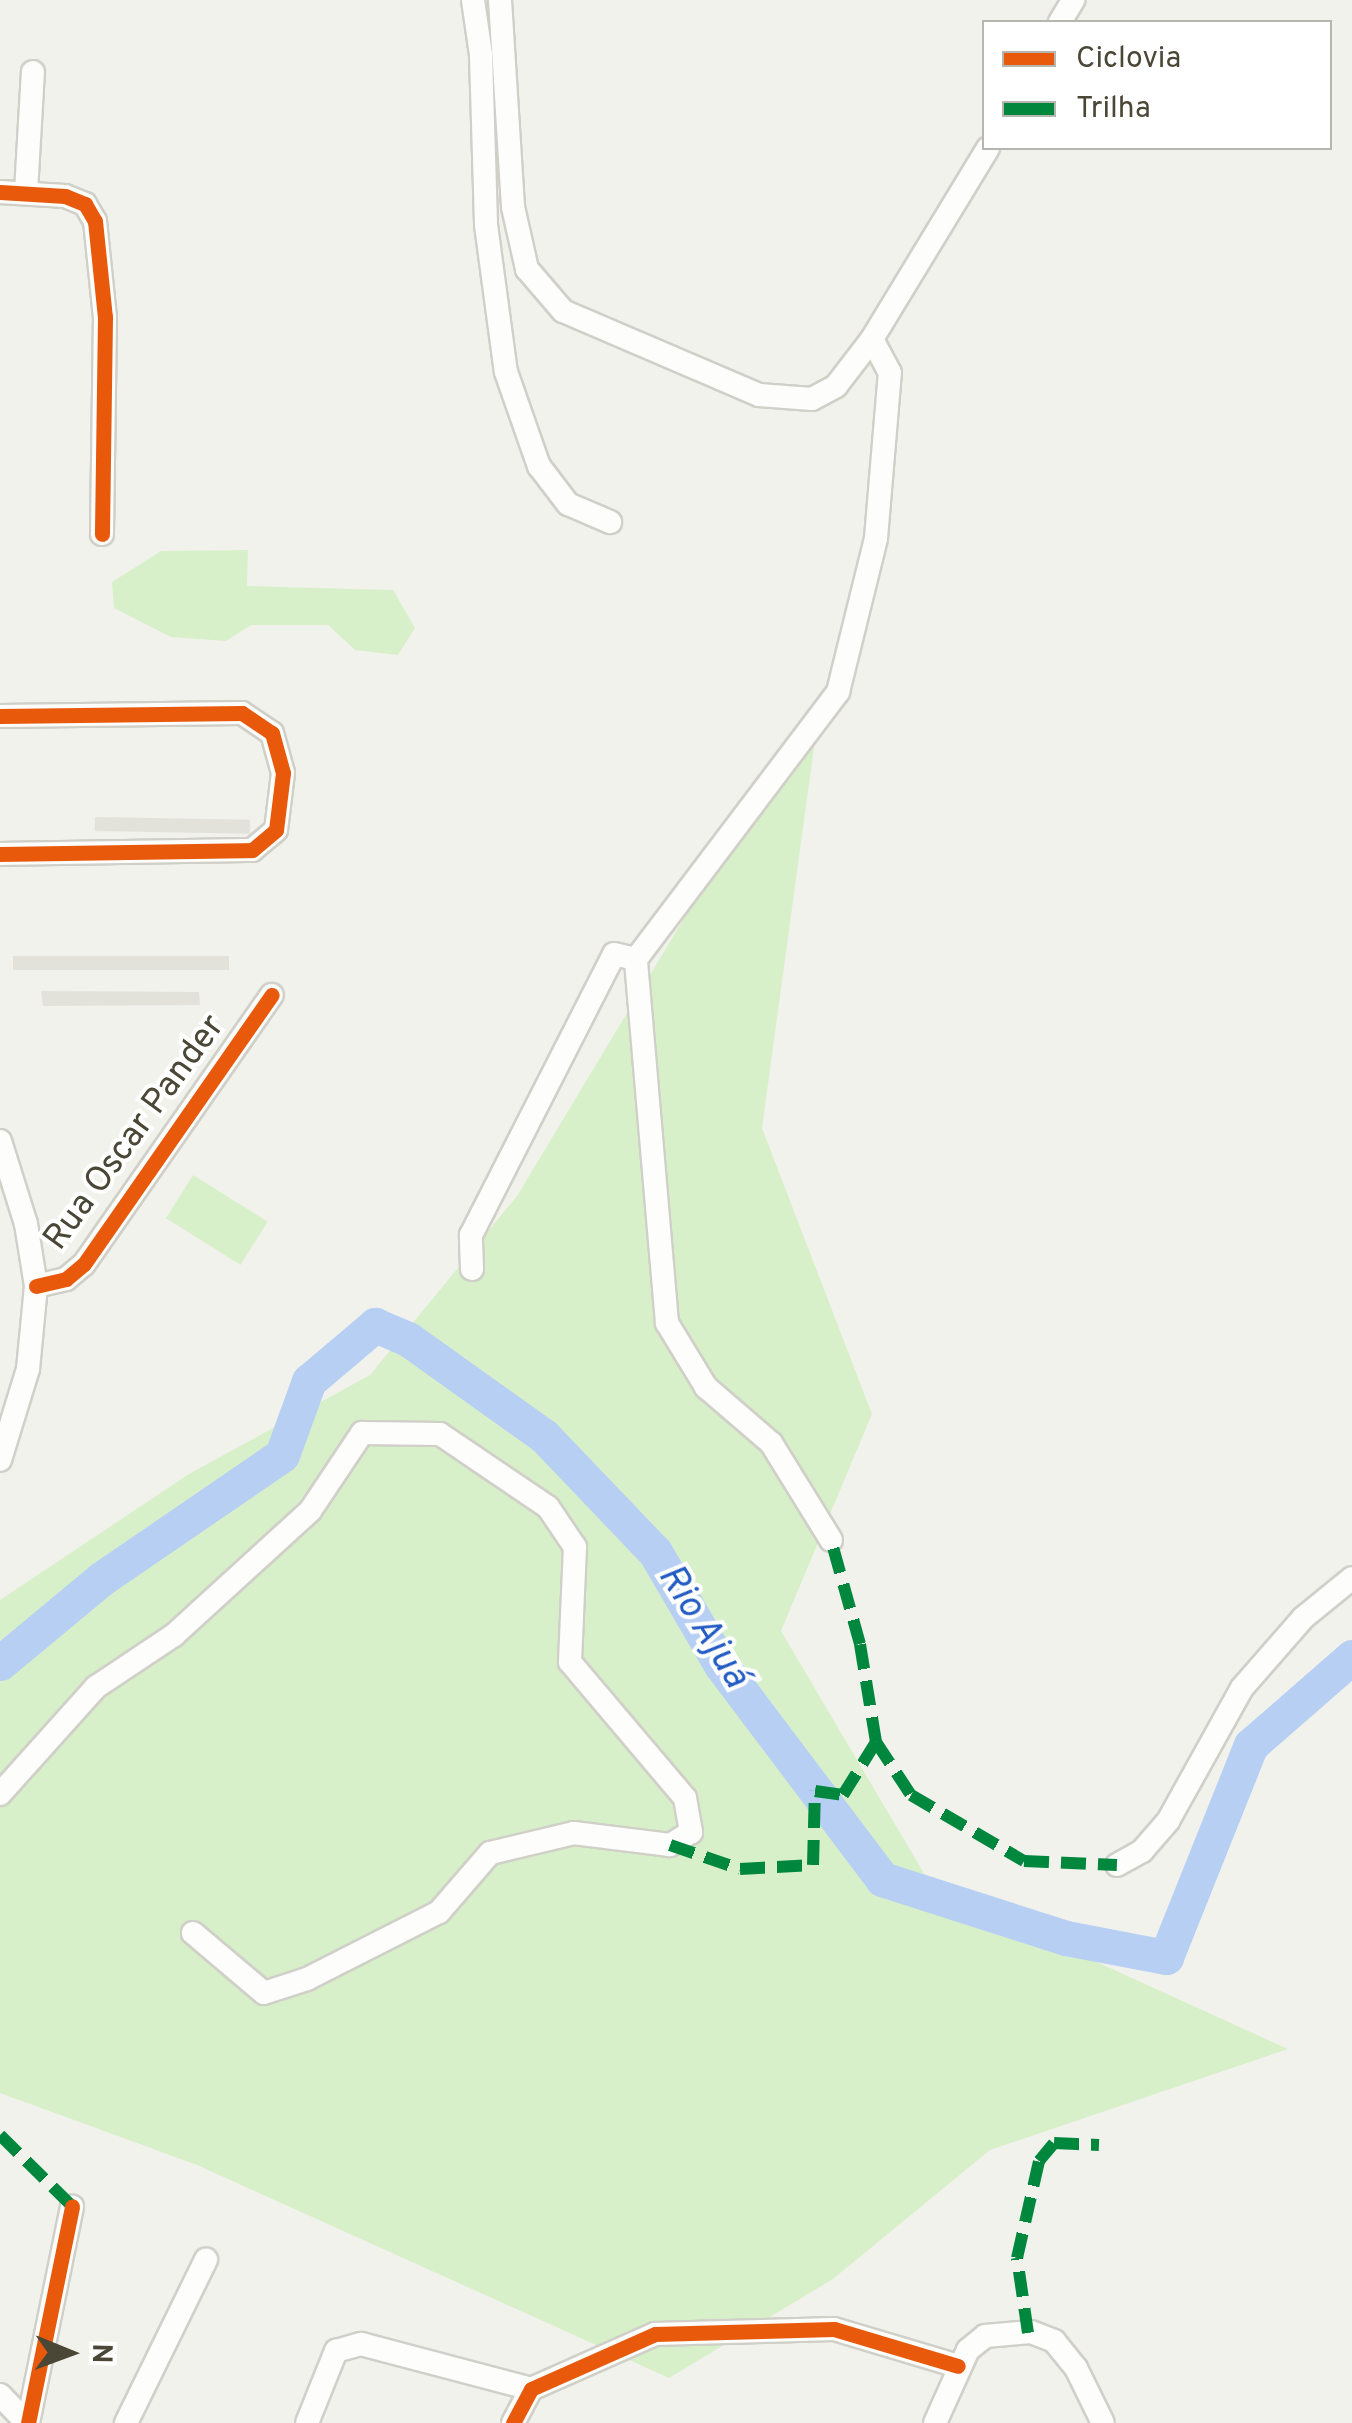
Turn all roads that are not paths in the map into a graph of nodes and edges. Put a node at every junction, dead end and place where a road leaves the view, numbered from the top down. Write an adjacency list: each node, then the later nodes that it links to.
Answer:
1 (473, 0): 8 (street)
2 (500, 0): 7 (street)
3 (33, 72): 6 (street)
4 (987, 150): 7 (street)
5 (0, 192): 6 (street)
6 (26, 192): 9 (street)
7 (872, 339): 12 (street)
8 (610, 522)
9 (102, 534)
10 (0, 716): 11 (street)
11 (0, 854)
12 (636, 959): 15 (street); 18 (street)
13 (272, 996): 16 (street, Rua Oscar Pander)
14 (0, 1141): 16 (street)
15 (472, 1269)
16 (36, 1286): 17 (street)
17 (0, 1460)
18 (831, 1540)
19 (1352, 1578): 21 (street)
20 (0, 1794): 22 (street)
21 (1118, 1865)
22 (193, 1934)
23 (72, 2206): 28 (street)
24 (206, 2260): 29 (street)
25 (958, 2366): 26 (street); 32 (street); 33 (street)
26 (531, 2389): 30 (street); 31 (street)
27 (0, 2394): 28 (street)
28 (27, 2423)
29 (126, 2423)
30 (306, 2423)
31 (513, 2423)
32 (935, 2423)
33 (1103, 2423)

